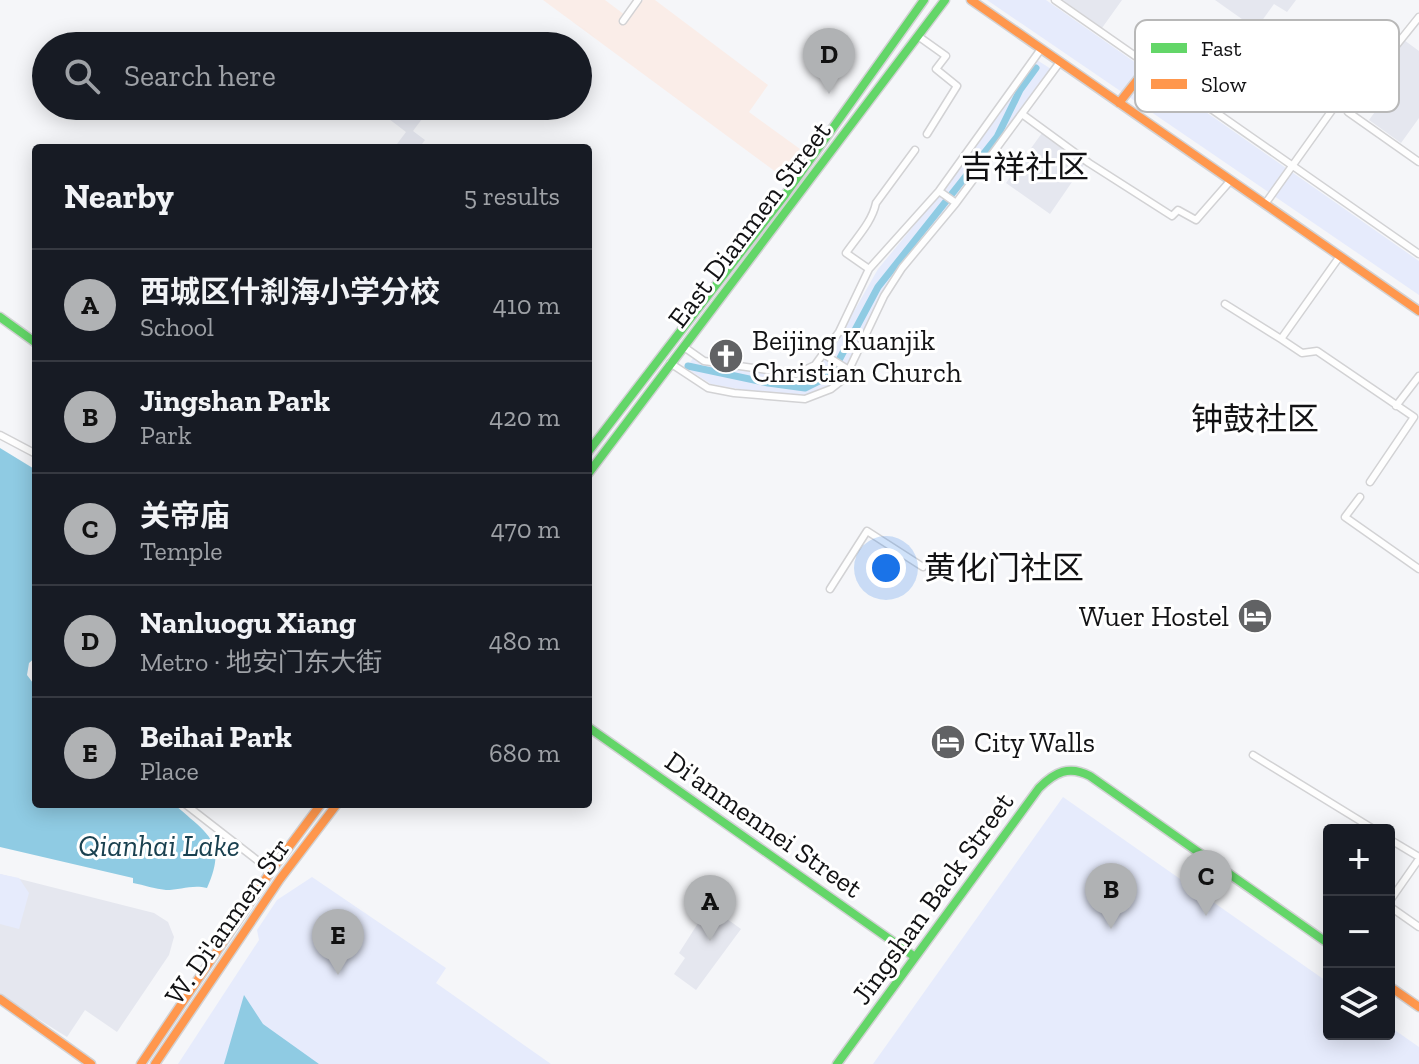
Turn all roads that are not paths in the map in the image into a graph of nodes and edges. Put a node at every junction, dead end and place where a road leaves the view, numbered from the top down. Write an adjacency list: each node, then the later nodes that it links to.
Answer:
1 (638, 0): 7 (street)
2 (924, 0): 42 (main road)
3 (945, 0): 8 (main road, East Dianmen Street)
4 (971, 0): 10 (main road)
5 (1055, 0): 11 (street)
6 (1419, 17): 9 (street)
7 (623, 21)
8 (918, 36): 19 (street); 35 (main road, East Dianmen Street)
9 (1399, 42)
10 (1041, 49): 12 (main road); 24 (street)
11 (1135, 55)
12 (1060, 62): 14 (main road); 18 (street)
13 (1135, 83): 14 (main road)
14 (1119, 103): 23 (main road)
15 (1216, 112): 22 (street)
16 (1330, 112): 22 (street)
17 (1348, 112): 21 (street)
18 (1022, 114): 23 (street); 25 (street)
19 (927, 134)
20 (915, 150): 29 (street)
21 (1419, 162)
22 (1291, 165): 26 (street); 27 (street)
23 (1231, 180): 26 (main road)
24 (939, 191): 25 (street); 29 (street)
25 (956, 203): 38 (street)
26 (1265, 204): 28 (main road)
27 (1419, 254)
28 (1340, 256): 31 (main road); 33 (street)
29 (869, 269): 36 (street)
30 (1225, 304): 33 (street)
31 (1419, 311)
32 (1, 321): 34 (main road)
33 (1281, 339): 40 (street)
34 (32, 340)
35 (684, 347): 36 (street); 37 (main road, East Dianmen Street)
36 (825, 355): 38 (street)
37 (670, 363): 38 (street); 44 (main road, East Dianmen Street)
38 (849, 370)
39 (1419, 376): 40 (street)
40 (1396, 406): 45 (street)
41 (0, 435): 43 (street)
42 (592, 447)
43 (32, 452)
44 (592, 469)
45 (1370, 482)
46 (1360, 497): 48 (street)
47 (923, 567): 49 (street)
48 (1419, 569)
49 (830, 589)
50 (592, 730): 63 (main road, Di'anmennei Street)
51 (1253, 755): 55 (street)
52 (190, 808): 58 (street)
53 (318, 808): 58 (main road)
54 (334, 808): 71 (main road, W. Di'anmen Str)
55 (1365, 824)
56 (1395, 843): 57 (street)
57 (1419, 858): 59 (street)
58 (271, 871): 70 (main road)
59 (1394, 896)
60 (1395, 909): 61 (street)
61 (1419, 927)
62 (1323, 940): 63 (main road, Jingshan Back Street)
63 (915, 957): 72 (main road, Jingshan Back Street)
64 (1395, 990): 67 (main road)
65 (0, 999): 68 (main road)
66 (0, 1005): 68 (main road)
67 (1419, 1007)
68 (28, 1020): 69 (main road)
69 (91, 1064)
70 (141, 1064)
71 (155, 1064)
72 (837, 1064)

